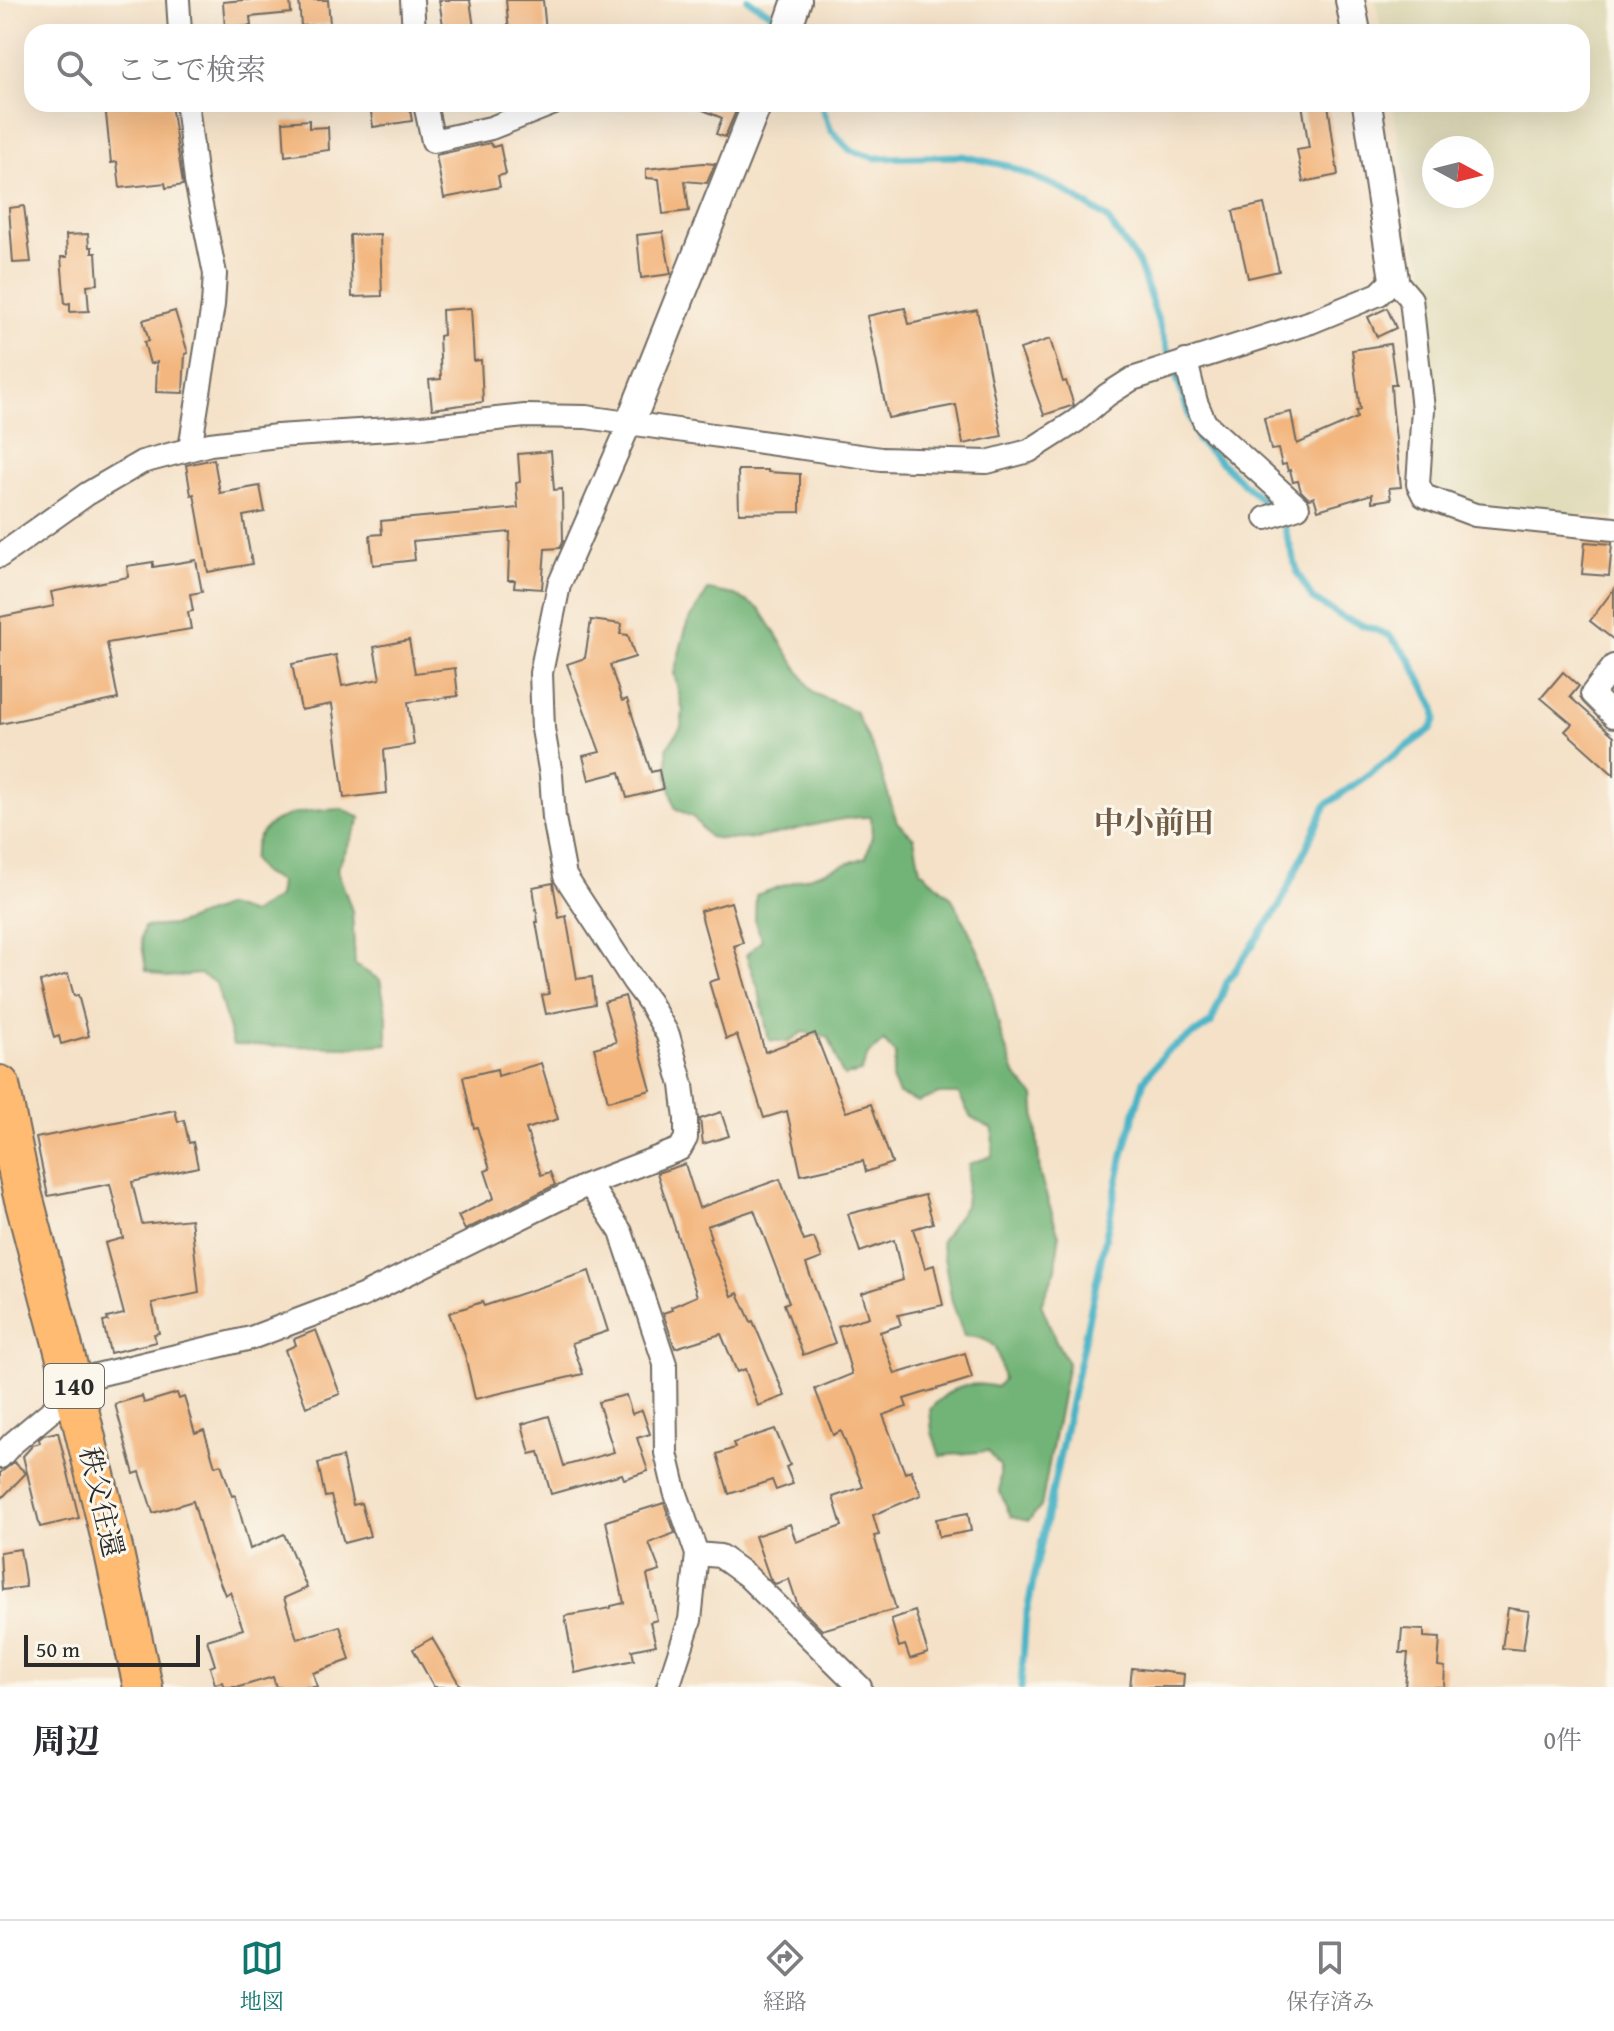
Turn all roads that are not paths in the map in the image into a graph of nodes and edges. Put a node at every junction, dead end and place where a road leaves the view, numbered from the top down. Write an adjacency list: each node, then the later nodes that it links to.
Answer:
1 (178, 0): 5 (street)
2 (412, 0): 6 (street)
3 (797, 0): 7 (street)
4 (1350, 0): 8 (street)
5 (180, 24)
6 (414, 24)
7 (789, 24)
8 (1354, 24)
9 (188, 112): 17 (street)
10 (427, 112): 11 (street)
11 (532, 112)
12 (754, 112): 16 (street)
13 (1368, 112): 14 (street)
14 (1394, 279): 15 (street); 19 (street)
15 (1186, 361): 16 (street); 18 (street)
16 (630, 423): 17 (street); 24 (street)
17 (190, 449): 20 (street)
18 (1266, 518)
19 (1614, 529)
20 (0, 556)
21 (1614, 666): 22 (street)
22 (1614, 716)
23 (0, 1085): 25 (highway, 秩父往還 / 140)
24 (589, 1184): 25 (street); 27 (street)
25 (74, 1386): 26 (street); 28 (highway, 秩父往還 / 140)
26 (0, 1457)
27 (697, 1554): 29 (street); 30 (street)
28 (143, 1687)
29 (668, 1687)
30 (860, 1687)

